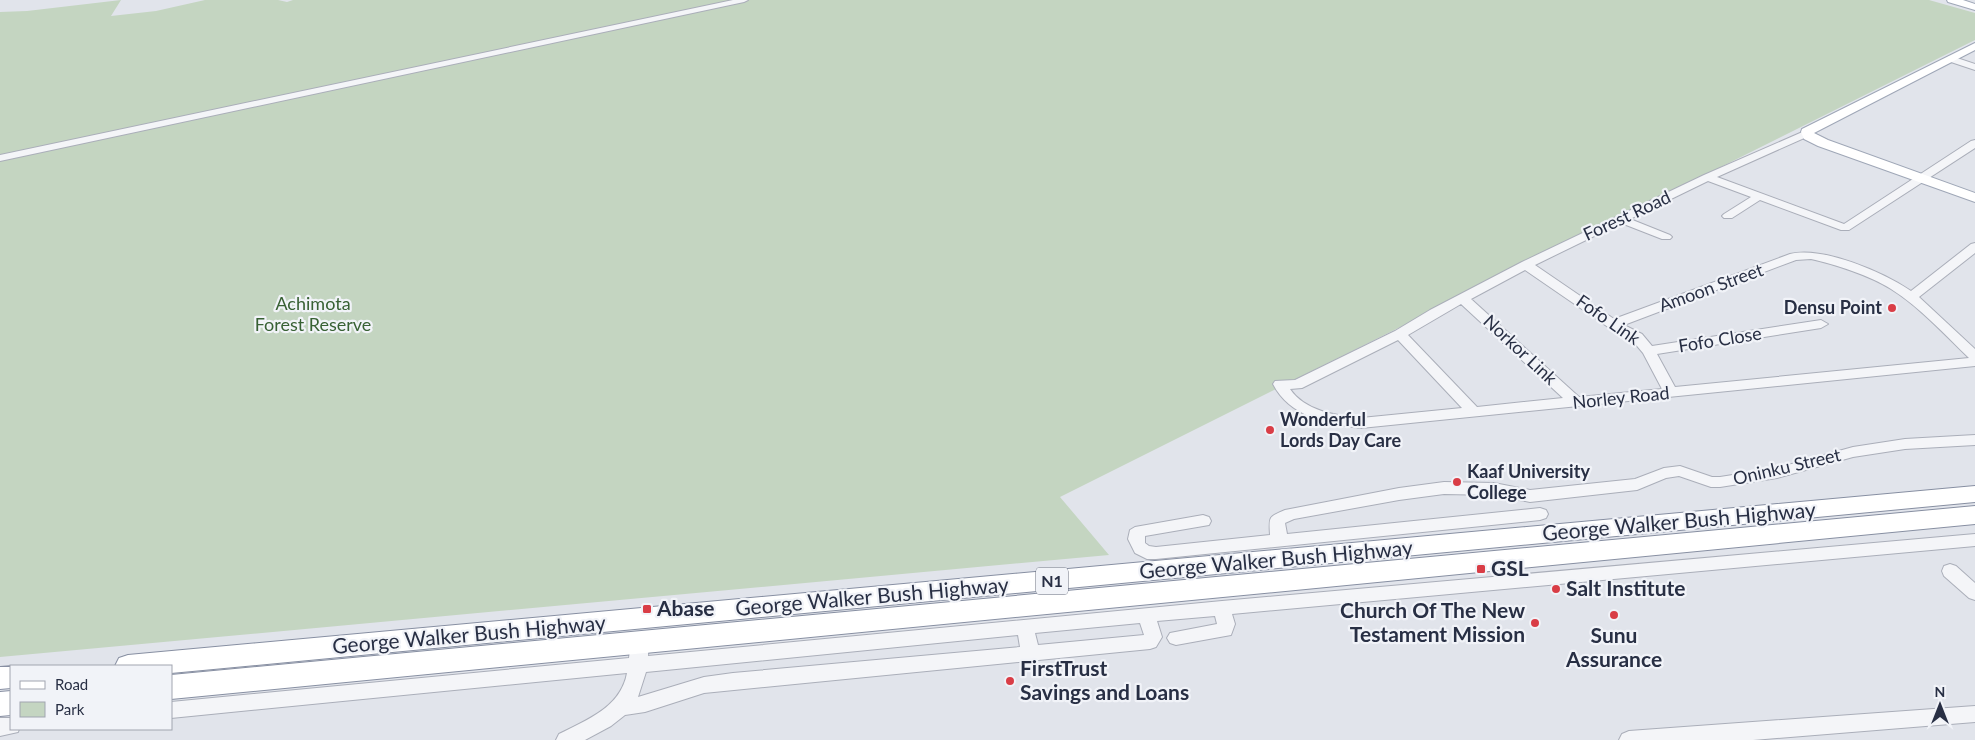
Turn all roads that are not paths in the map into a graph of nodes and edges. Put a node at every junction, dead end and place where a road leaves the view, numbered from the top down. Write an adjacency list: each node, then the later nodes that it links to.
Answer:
1 (744, 0): 9 (street)
2 (1952, 0): 3 (main road)
3 (1975, 7)
4 (1975, 46): 5 (main road, Forest Road)
5 (1951, 59): 6 (street); 7 (main road, Forest Road)
6 (1975, 67)
7 (1807, 134): 10 (street, Forest Road); 11 (main road)
8 (1975, 143): 11 (street)
9 (0, 158)
10 (1708, 177): 12 (street); 15 (street, Forest Road)
11 (1920, 179): 12 (street); 13 (main road)
12 (1758, 197): 14 (street)
13 (1975, 198)
14 (1728, 216)
15 (1620, 219): 16 (street); 18 (street, Forest Road)
16 (1666, 237)
17 (1975, 247): 19 (street)
18 (1526, 265): 20 (street, Forest Road); 21 (street, Fofo Link)
19 (1911, 296): 21 (street, Amoon Street); 25 (street)
20 (1463, 299): 23 (street, Forest Road); 29 (street, Norkor Link)
21 (1612, 324): 24 (street, Fofo Link)
22 (1821, 324): 24 (street, Fofo Close)
23 (1400, 334): 27 (street, Forest Road); 30 (street)
24 (1649, 351): 28 (street, Fofo Link)
25 (1975, 356)
26 (1975, 362): 28 (street, Norley Road)
27 (1280, 384): 30 (street, Norley Road)
28 (1671, 392): 29 (street, Norley Road)
29 (1576, 402): 30 (street, Norley Road)
30 (1474, 412)
31 (1975, 440): 33 (street, Oninku Street)
32 (1975, 494): 37 (highway, George Walker Bush Highway / N1)
33 (1530, 496): 34 (street); 38 (street, Oninku Street)
34 (1540, 514): 37 (street); 38 (street)
35 (1975, 515): 46 (highway, George Walker Bush Highway / N1)
36 (1204, 520): 38 (street)
37 (1555, 534): 48 (highway, George Walker Bush Highway / N1)
38 (1279, 540)
39 (1975, 540): 42 (street)
40 (1950, 571): 41 (street)
41 (1975, 593)
42 (1222, 608): 43 (street); 45 (street)
43 (1148, 616): 44 (street); 47 (street)
44 (1025, 628): 47 (street); 49 (street)
45 (1176, 638)
46 (640, 641): 49 (street); 50 (highway, George Walker Bush Highway / N1)
47 (1031, 654): 51 (street)
48 (139, 665)
49 (637, 666): 51 (street); 52 (street)
50 (172, 687)
51 (622, 706): 54 (street)
52 (172, 710)
53 (1975, 714): 55 (street)
54 (566, 740)
55 (1629, 740)

